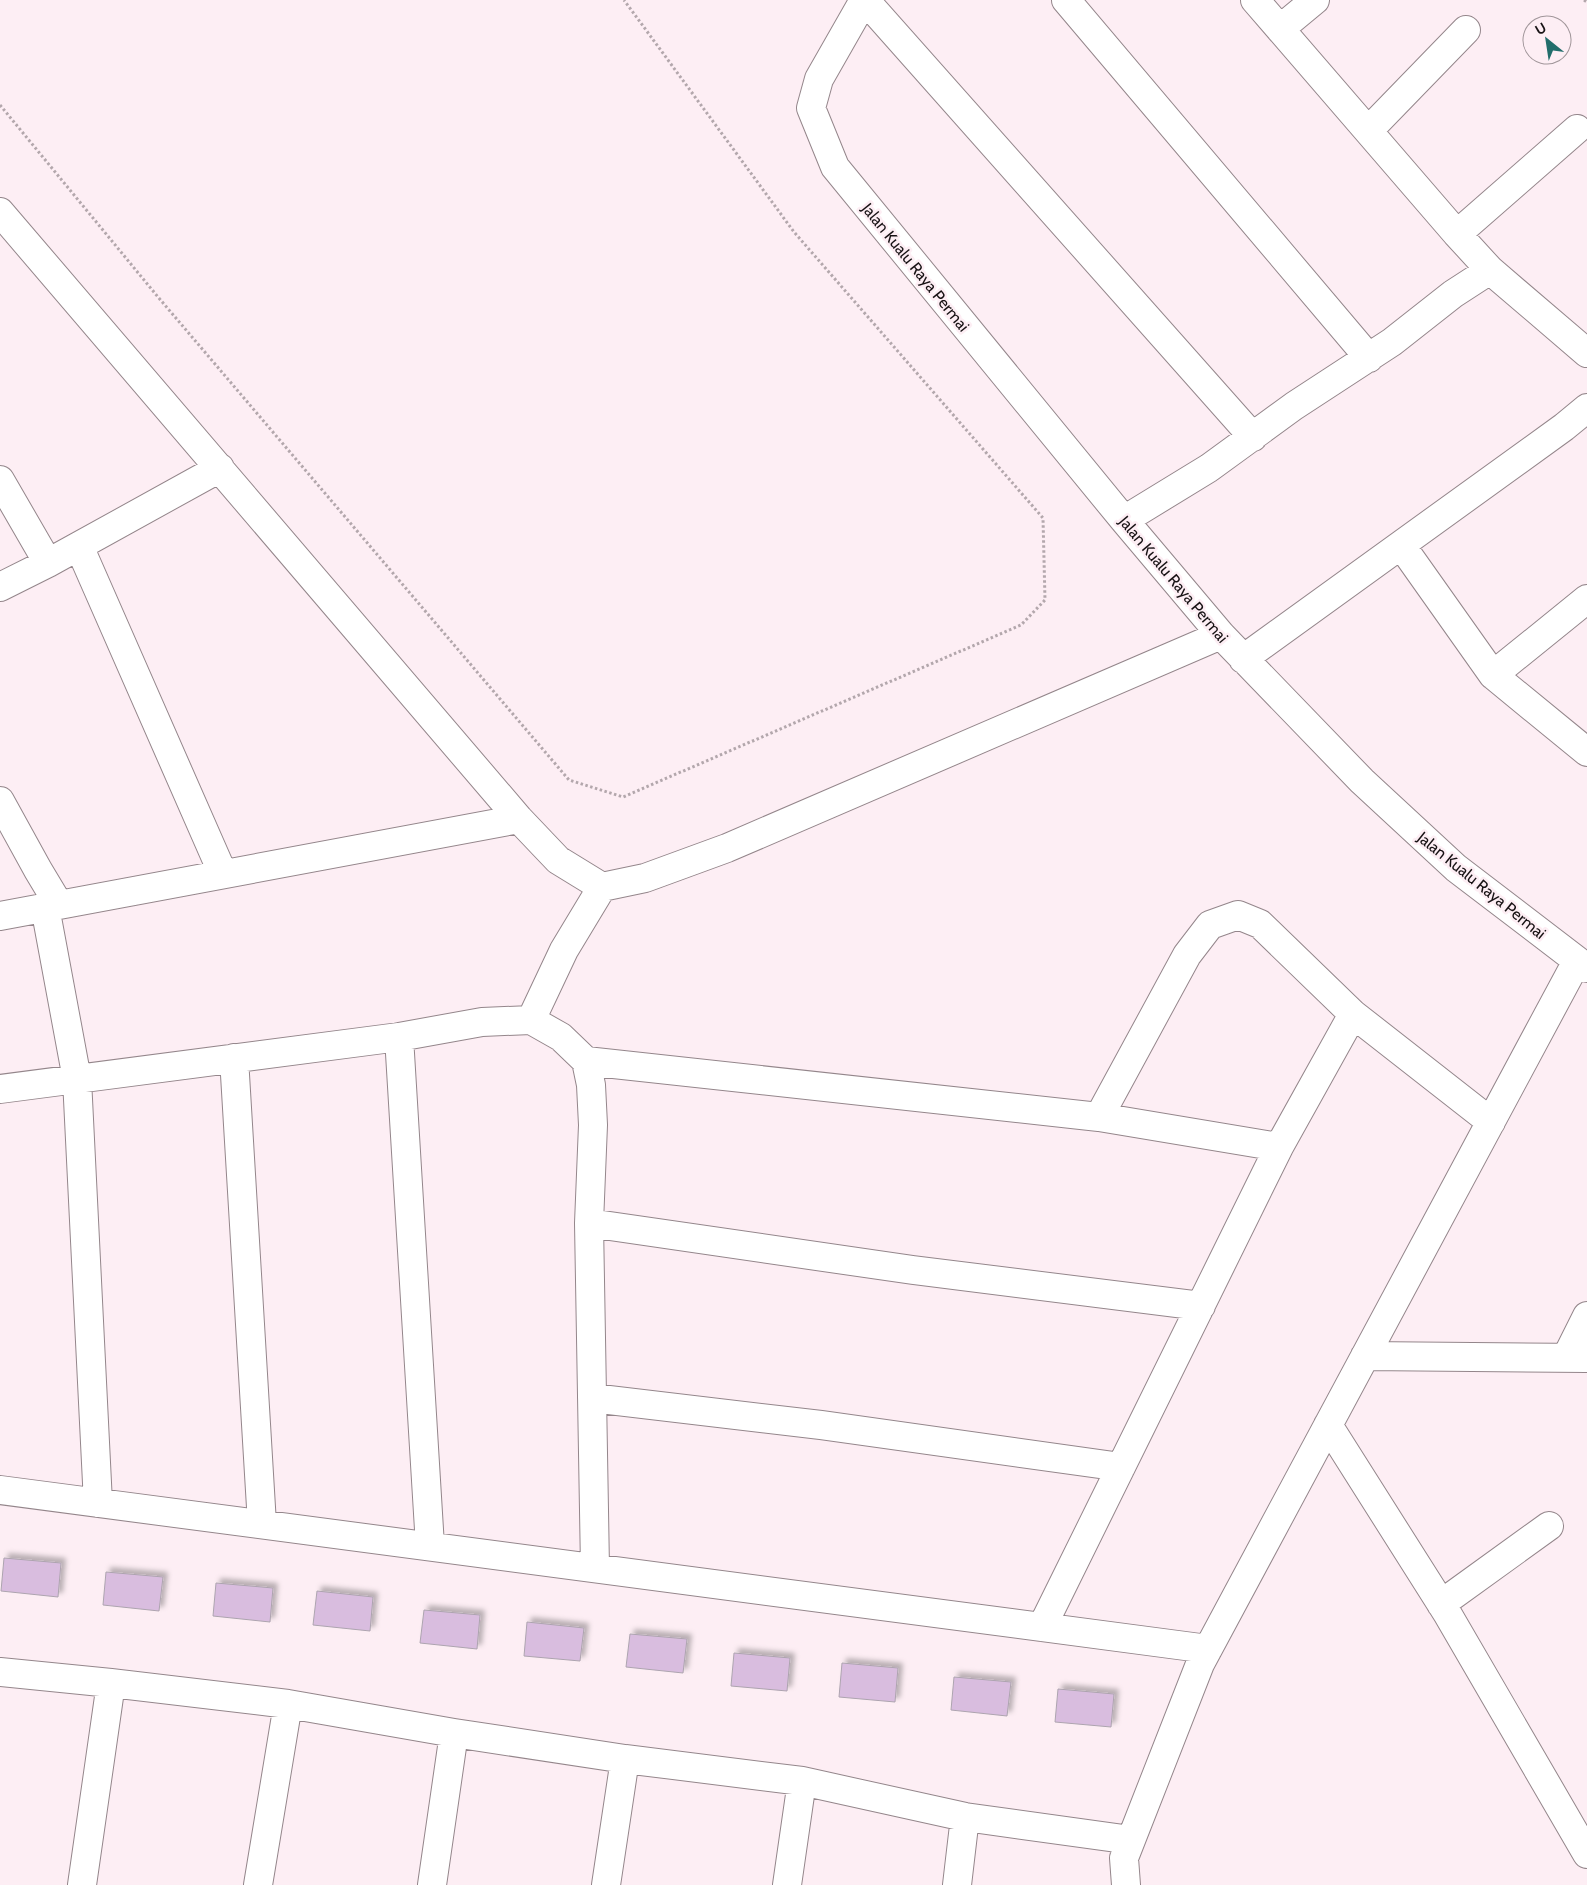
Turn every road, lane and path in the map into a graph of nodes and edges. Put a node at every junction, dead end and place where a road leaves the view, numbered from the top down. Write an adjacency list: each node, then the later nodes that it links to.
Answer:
1 (624, 0): 8 (path)
2 (864, 0): 17 (street); 20 (street, Jalan Kualu Raya Permai)
3 (1066, 0): 15 (street)
4 (1255, 0): 6 (street)
5 (1315, 0): 6 (street)
6 (1280, 29): 10 (street)
7 (1466, 30): 10 (street)
8 (0, 105)
9 (1577, 128): 12 (street)
10 (1368, 130): 12 (street)
11 (0, 212): 18 (street)
12 (1457, 234): 13 (street)
13 (1490, 270): 14 (street); 15 (street)
14 (1587, 353)
15 (1369, 358): 17 (street)
16 (1587, 408): 21 (street)
17 (1254, 437): 20 (street)
18 (220, 468): 22 (street); 31 (street)
19 (0, 480): 23 (street)
20 (1124, 520): 26 (street, Jalan Kualu Raya Permai)
21 (1401, 545): 27 (street); 28 (street)
22 (79, 546): 23 (street); 32 (street)
23 (48, 564): 24 (street)
24 (0, 587)
25 (1587, 599): 28 (street)
26 (1220, 635): 27 (street, Jalan Kualu Raya Permai); 33 (street)
27 (1243, 659): 36 (street, Jalan Kualu Raya Permai)
28 (1493, 675): 29 (street)
29 (1587, 752)
30 (0, 800): 34 (street)
31 (519, 819): 32 (street); 33 (street)
32 (223, 874): 34 (street)
33 (602, 887): 38 (street)
34 (52, 906): 35 (street); 42 (street)
35 (0, 916)
36 (1582, 965): 45 (street)
37 (1353, 1014): 44 (street); 45 (street); 46 (street)
38 (531, 1020): 39 (street); 41 (street)
39 (399, 1037): 40 (street); 59 (street)
40 (234, 1058): 42 (street); 57 (street)
41 (586, 1061): 44 (street); 47 (street)
42 (77, 1079): 43 (street); 56 (street)
43 (0, 1089)
44 (1099, 1117): 46 (street)
45 (1491, 1122): 50 (street)
46 (1279, 1147): 48 (street)
47 (588, 1223): 48 (street); 52 (street)
48 (1200, 1306): 54 (street)
49 (1587, 1316): 51 (street)
50 (1365, 1356): 51 (street); 53 (street)
51 (1576, 1358)
52 (592, 1398): 54 (street); 60 (street)
53 (1328, 1425): 61 (street); 63 (street)
54 (1121, 1467): 62 (street)
55 (0, 1490): 56 (street)
56 (98, 1502): 57 (street)
57 (262, 1524): 59 (street)
58 (1549, 1526): 61 (street)
59 (430, 1546): 60 (street)
60 (595, 1568): 62 (street)
61 (1441, 1604): 72 (street)
62 (1042, 1627): 63 (street)
63 (1208, 1648): 71 (street)
64 (0, 1672): 65 (street)
65 (112, 1683): 66 (street); 73 (street)
66 (288, 1704): 67 (street); 74 (street)
67 (454, 1733): 68 (street); 75 (street)
68 (625, 1759): 69 (street); 76 (street)
69 (802, 1781): 70 (street); 77 (street)
70 (965, 1817): 71 (street); 78 (street)
71 (1131, 1840): 79 (street)
72 (1587, 1854)
73 (82, 1885)
74 (258, 1885)
75 (432, 1885)
76 (606, 1885)
77 (787, 1885)
78 (957, 1885)
79 (1126, 1885)

